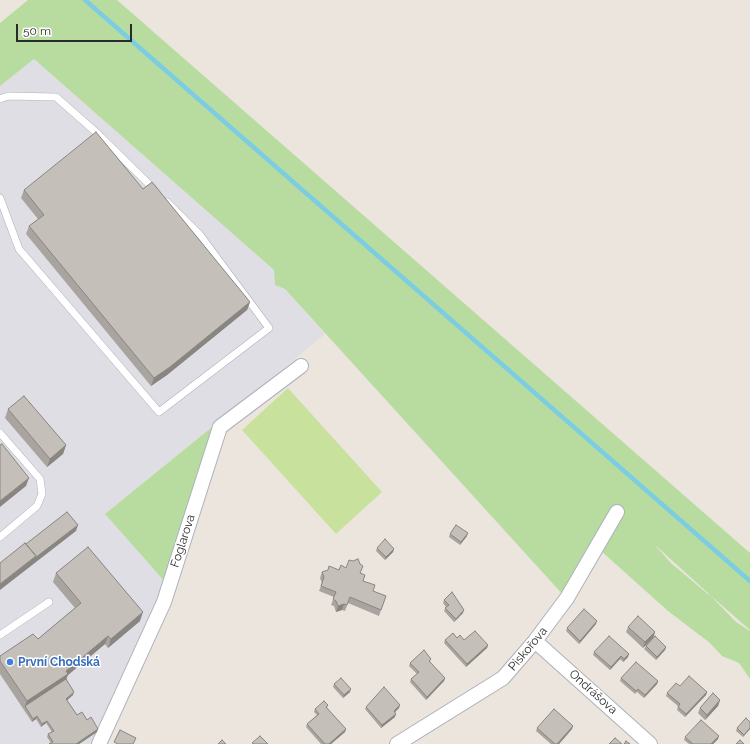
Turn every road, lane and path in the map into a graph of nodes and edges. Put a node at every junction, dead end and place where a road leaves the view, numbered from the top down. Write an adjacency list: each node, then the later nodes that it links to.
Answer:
1 (0, 99): 2 (lane)
2 (0, 198)
3 (300, 366): 10 (street, Foglarova)
4 (0, 433): 6 (lane)
5 (617, 512): 9 (street, Piskořova)
6 (0, 537)
7 (49, 602): 8 (lane)
8 (0, 636)
9 (535, 641): 11 (street, Piskořova); 12 (street, Ondrášova)
10 (99, 744)
11 (397, 744)
12 (650, 744)

